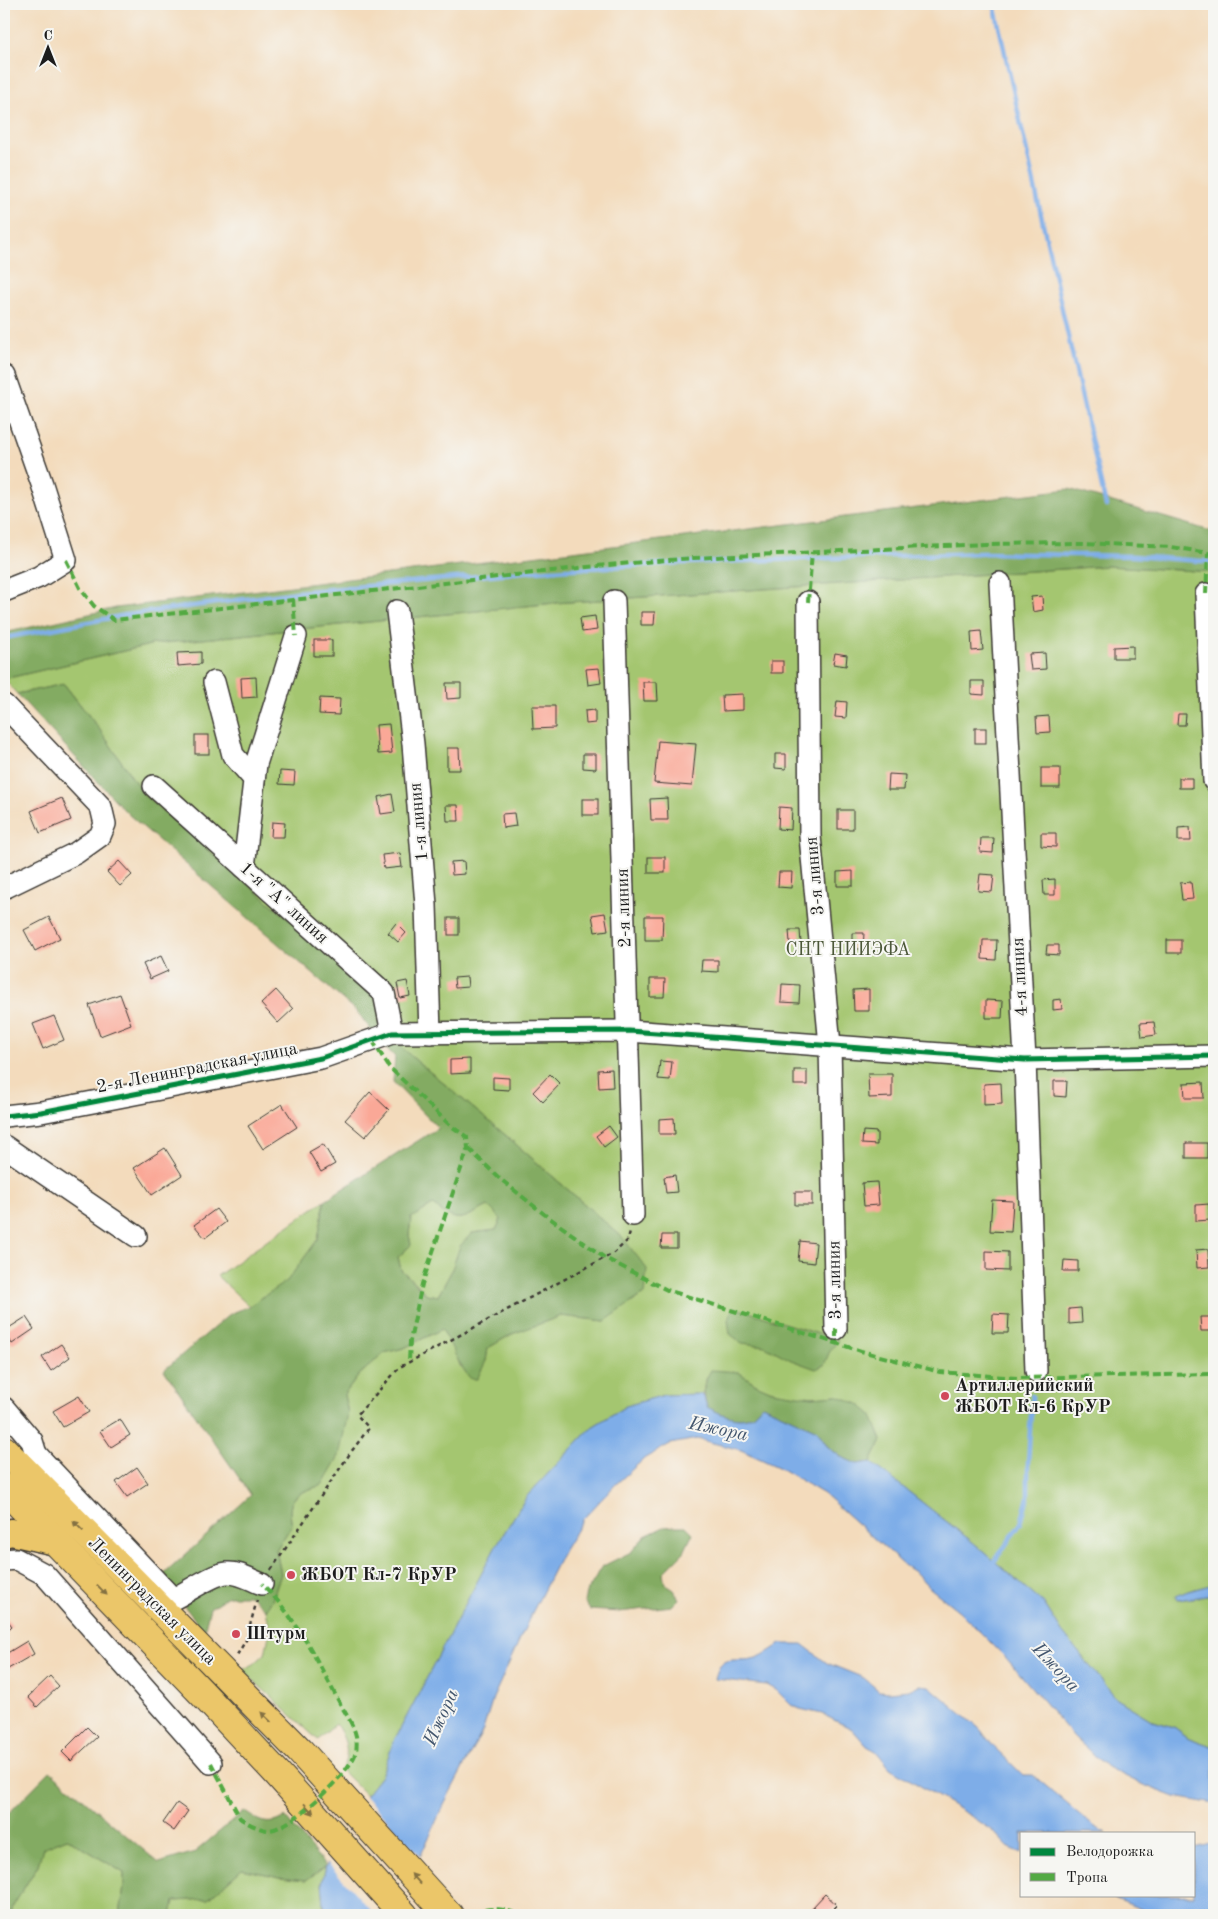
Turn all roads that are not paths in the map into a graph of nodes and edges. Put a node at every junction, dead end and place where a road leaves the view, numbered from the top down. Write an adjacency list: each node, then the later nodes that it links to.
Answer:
1 (4, 376): 3 (street)
2 (1000, 583): 21 (street, 4-я линия)
3 (4, 591)
4 (1206, 594): 12 (street)
5 (614, 602): 16 (street, 2-я линия)
6 (808, 602): 19 (street, 3-я линия)
7 (397, 611): 18 (street, 1-я линия)
8 (296, 636): 11 (street)
9 (214, 682): 11 (street)
10 (4, 705): 15 (street)
11 (254, 779): 14 (street)
12 (1214, 782)
13 (154, 786): 14 (street, 1-я "А" линия)
14 (244, 866): 17 (street, 1-я "А" линия)
15 (4, 888)
16 (629, 1031): 18 (street, 2-я Ленинградская улица); 19 (street, 2-я Ленинградская улица); 24 (street, 2-я линия)
17 (392, 1033): 18 (street, 2-я Ленинградская улица); 22 (street, 2-я Ленинградская улица)
18 (430, 1033)
19 (830, 1045): 21 (street, 2-я Ленинградская улица); 26 (street, 3-я линия)
20 (1214, 1056): 21 (street, 2-я Ленинградская улица)
21 (1025, 1060): 27 (street, 4-я линия)
22 (4, 1116)
23 (4, 1146): 25 (street)
24 (633, 1215)
25 (136, 1236)
26 (836, 1329)
27 (1036, 1371)
28 (4, 1408): 29 (street)
29 (16, 1466): 31 (highway, Ленинградская улица); 33 (street); 36 (highway, Ленинградская улица, one-way to 29)
30 (4, 1534): 31 (main road)
31 (56, 1542): 35 (highway, Ленинградская улица, one-way to 35)
32 (4, 1560): 34 (street)
33 (262, 1584)
34 (211, 1763)
35 (404, 1915)
36 (449, 1915)

